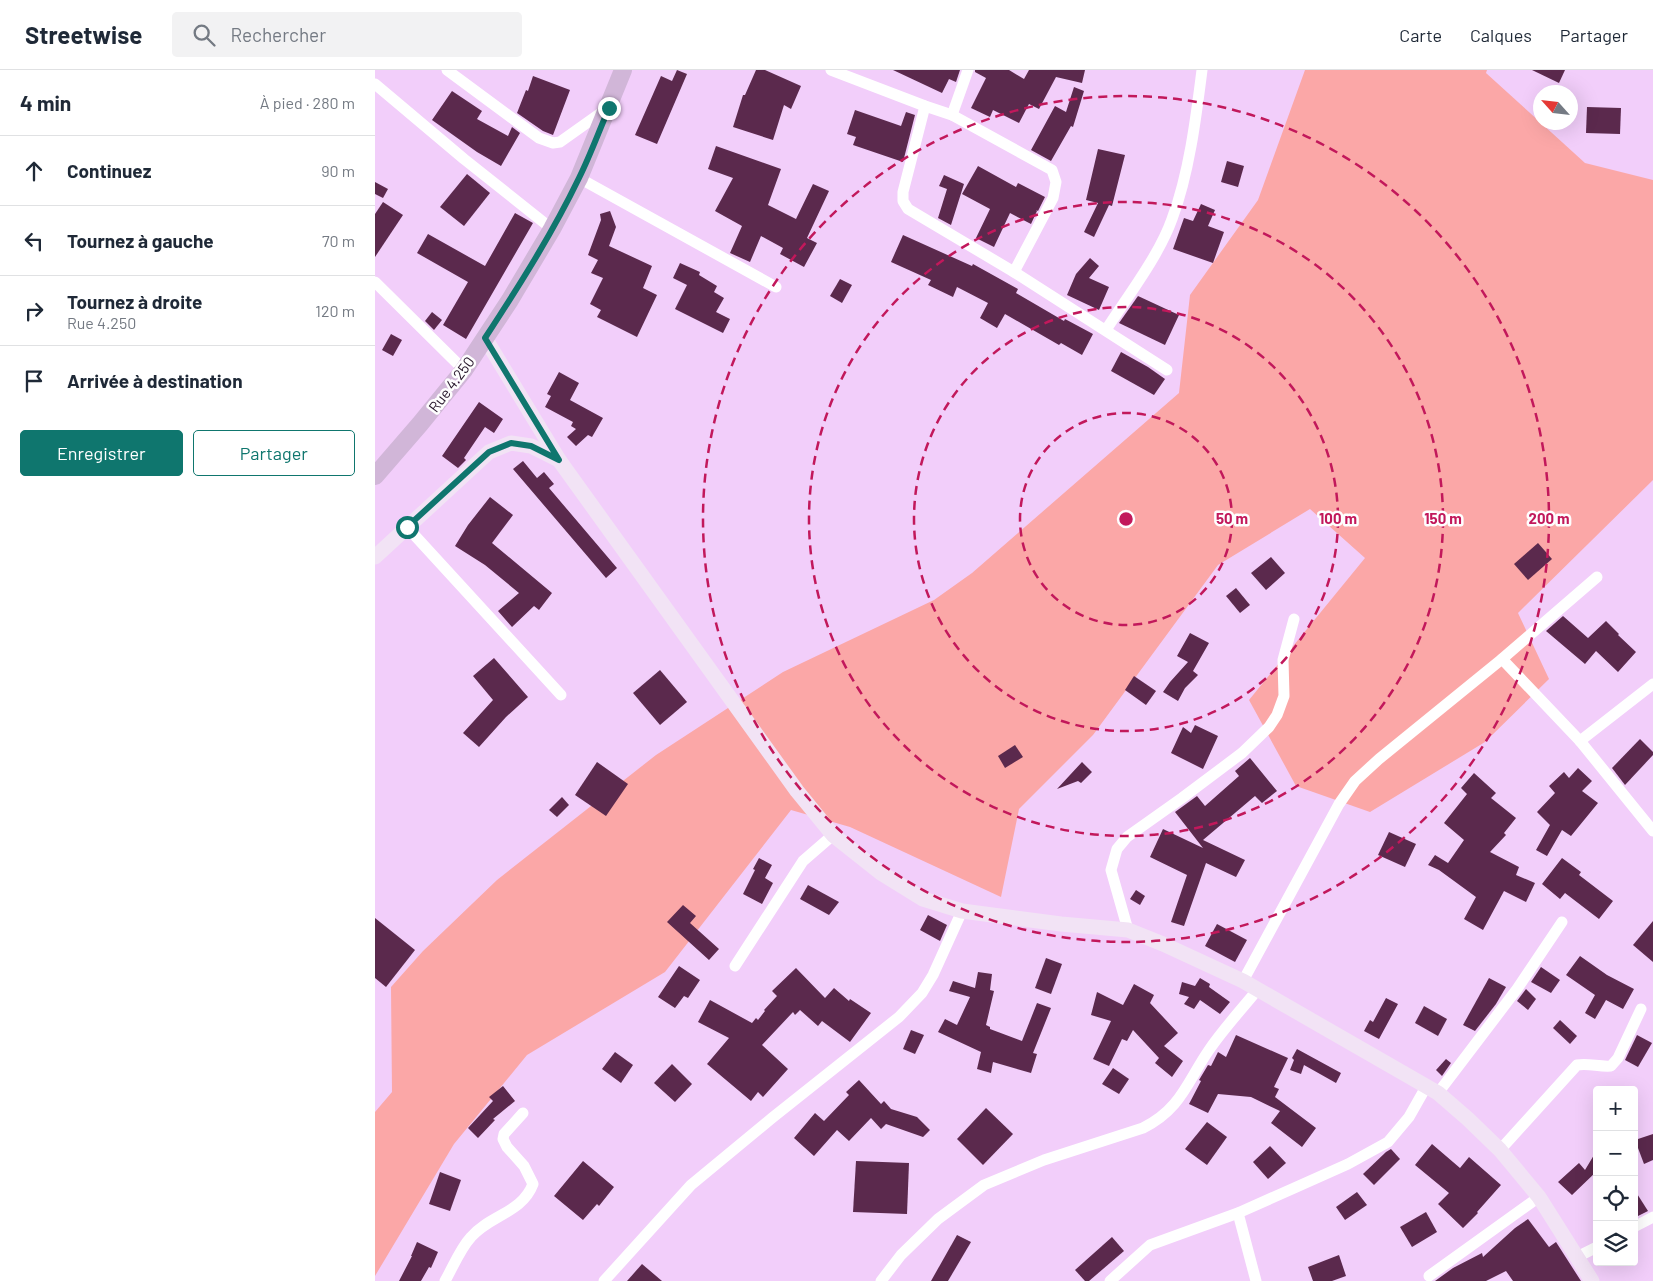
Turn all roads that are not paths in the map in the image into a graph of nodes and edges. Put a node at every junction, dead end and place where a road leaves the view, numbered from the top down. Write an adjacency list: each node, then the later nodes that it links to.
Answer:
1 (447, 70): 8 (street)
2 (623, 70): 8 (main road, Rue 4.250)
3 (831, 70): 7 (street)
4 (968, 70): 9 (street)
5 (1202, 70): 15 (street)
6 (375, 84): 11 (street)
7 (925, 106): 9 (street); 12 (street)
8 (609, 108): 10 (main road, Rue 4.250)
9 (952, 115): 12 (street)
10 (579, 178): 11 (main road, Rue 4.250); 14 (street)
11 (552, 229): 16 (main road, Rue 4.250)
12 (1014, 272): 15 (street)
13 (375, 282): 17 (street)
14 (776, 287)
15 (1106, 330): 18 (street)
16 (485, 338): 17 (main road, Rue 4.250); 19 (street)
17 (464, 370): 20 (main road, Rue 4.250)
18 (1167, 370)
19 (559, 460): 21 (street); 30 (street)
20 (375, 476)
21 (407, 527): 22 (street); 27 (street)
22 (375, 557)
23 (1597, 577): 25 (street)
24 (1294, 619): 33 (street)
25 (1502, 659): 28 (street); 35 (street)
26 (1653, 684): 28 (street)
27 (561, 695)
28 (1580, 741): 29 (street)
29 (1653, 831)
30 (833, 835): 31 (street); 34 (street)
31 (962, 911): 33 (street); 49 (street)
32 (1562, 922): 38 (street)
33 (1128, 930): 35 (street)
34 (735, 966)
35 (1243, 981): 36 (street)
36 (1257, 989): 38 (street); 50 (street)
37 (1641, 1009): 40 (street)
38 (1432, 1090): 40 (street); 42 (street)
39 (523, 1113): 48 (street)
40 (1500, 1150): 41 (street)
41 (1539, 1197): 46 (street); 47 (street)
42 (1238, 1213): 51 (street); 52 (street)
43 (1653, 1217): 44 (street)
44 (1638, 1225)
45 (1593, 1249): 46 (street)
46 (1577, 1257): 53 (street)
47 (1429, 1276)
48 (445, 1281)
49 (604, 1281)
50 (881, 1281)
51 (1110, 1281)
52 (1256, 1281)
53 (1592, 1281)

